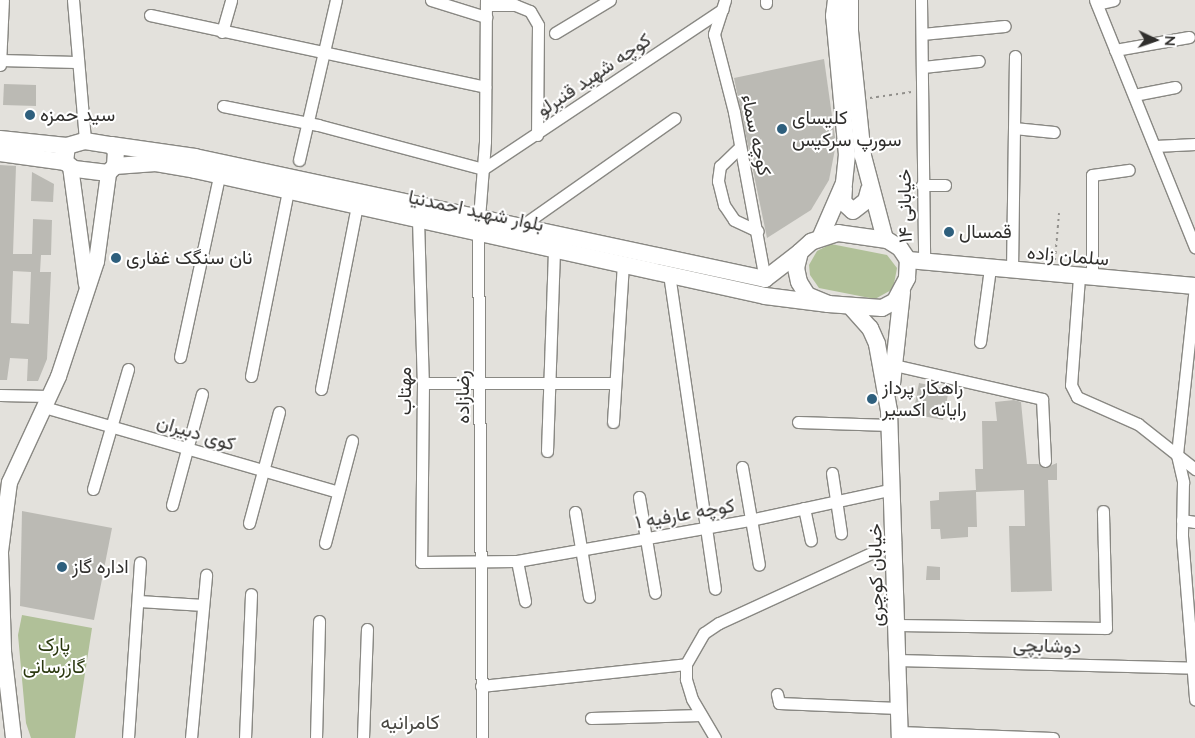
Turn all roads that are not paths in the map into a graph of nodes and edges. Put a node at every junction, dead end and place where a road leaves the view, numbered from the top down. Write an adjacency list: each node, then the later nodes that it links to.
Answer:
1 (3, 0): 23 (street)
2 (73, 0): 25 (street)
3 (231, 0): 16 (street)
4 (336, 0): 21 (street)
5 (431, 0): 13 (street)
6 (610, 0): 17 (street)
7 (836, 0): 50 (main road)
8 (850, 0): 53 (main road)
9 (921, 0): 18 (street, خیابانی ۱۴)
10 (1114, 0): 11 (street)
11 (1096, 2): 20 (street)
12 (724, 4): 36 (street, کوچه شهید قنبرلو); 42 (street, کوچه سماء)
13 (486, 7): 28 (street, رضازاده); 36 (street)
14 (150, 15): 16 (street)
15 (1005, 26): 18 (street)
16 (222, 32): 21 (street)
17 (555, 33)
18 (922, 34): 27 (street, خیابانی ۱۴)
19 (1190, 36): 20 (street)
20 (1115, 50): 30 (street)
21 (325, 54): 28 (street); 33 (street)
22 (1015, 56): 34 (street)
23 (0, 60): 25 (street); 26 (street)
24 (978, 61): 27 (street)
25 (76, 62): 38 (street)
26 (0, 65)
27 (923, 67): 51 (street, خیابانی ۱۴)
28 (485, 87): 47 (street, رضازاده)
29 (1174, 87): 30 (street)
30 (1134, 95): 41 (street)
31 (223, 106): 33 (street)
32 (675, 118): 58 (street)
33 (309, 124): 45 (street); 47 (street)
34 (1014, 128): 35 (street); 68 (street)
35 (1054, 132)
36 (537, 134): 47 (street, کوچه شهید قنبرلو)
37 (0, 139): 44 (main road)
38 (85, 141): 40 (main road, بلوار شهید احمدنیا); 44 (main road)
39 (1195, 144): 41 (street)
40 (110, 145): 46 (main road); 57 (main road, بلوار شهید احمدنیا)
41 (1155, 146): 62 (street)
42 (740, 147): 59 (street, کوچه سماء); 59 (street)
43 (0, 154): 44 (main road)
44 (67, 158): 46 (main road, بلوار شهید احمدنیا); 73 (street)
45 (299, 160)
46 (112, 169): 49 (main road, بلوار شهید احمدنیا); 73 (street)
47 (483, 169): 57 (street, رضازاده)
48 (1129, 170): 70 (street)
49 (219, 176): 54 (main road, بلوار شهید احمدنیا); 79 (street)
50 (844, 183): 53 (main road); 60 (main road)
51 (922, 185): 52 (street); 65 (street, خیابانی ۱۴)
52 (946, 185)
53 (869, 190): 61 (main road)
54 (288, 191): 55 (main road, بلوار شهید احمدنیا); 82 (street)
55 (357, 206): 56 (main road, بلوار شهید احمدنیا); 87 (street)
56 (418, 219): 57 (main road, بلوار شهید احمدنیا); 83 (street, مهتاب)
57 (478, 225): 58 (main road, بلوار شهید احمدنیا); 63 (main road, بلوار شهید احمدنیا); 84 (street, رضازاده)
58 (520, 227): 71 (main road, بلوار شهید احمدنیا)
59 (758, 231): 71 (street, کوچه سماء)
60 (821, 236): 61 (main road); 64 (main road)
61 (885, 239): 65 (main road)
62 (1195, 248)
63 (554, 249): 66 (main road, بلوار شهید احمدنیا); 85 (street)
64 (800, 252): 71 (main road); 76 (main road)
65 (916, 261): 67 (main road, سلمان زاده); 74 (main road)
66 (623, 264): 69 (main road, بلوار شهید احمدنیا); 86 (street)
67 (990, 268): 68 (main road, سلمان زاده); 78 (street)
68 (1012, 271): 70 (main road, سلمان زاده)
69 (669, 274): 75 (main road, بلوار شهید احمدنیا); 118 (street)
70 (1085, 278): 72 (main road, سلمان زاده); 99 (street)
71 (765, 279): 75 (main road)
72 (1195, 286): 99 (street)
73 (86, 288): 90 (street)
74 (902, 292): 77 (main road); 80 (main road, خیابان کوچری)
75 (765, 296): 76 (main road, بلوار شهید احمدنیا)
76 (828, 304): 77 (main road)
77 (850, 306): 92 (main road, خیابان کوچری)
78 (980, 342)
79 (180, 357)
80 (894, 365): 92 (main road, خیابان کوچری); 100 (street)
81 (128, 369): 95 (street)
82 (251, 376)
83 (423, 383): 84 (street); 128 (street, مهتاب)
84 (481, 383): 85 (street); 129 (street, رضازاده)
85 (548, 383): 86 (street); 98 (street)
86 (614, 383): 93 (street)
87 (320, 389)
88 (0, 394): 90 (street, کوی دبیران)
89 (202, 394): 97 (street)
90 (46, 402): 95 (street, کوی دبیران); 125 (street)
91 (279, 412): 103 (street)
92 (890, 418): 94 (street); 106 (main road, خیابان کوچری)
93 (613, 422)
94 (798, 422)
95 (113, 426): 97 (street, کوی دبیران); 105 (street)
96 (352, 441): 107 (street)
97 (187, 449): 103 (street, کوی دبیران); 110 (street)
98 (547, 451)
99 (1177, 454): 102 (street); 115 (street)
100 (1045, 461)
101 (742, 467): 114 (street)
102 (1195, 469)
103 (264, 471): 107 (street, کوی دبیران); 117 (street)
104 (832, 473): 109 (street)
105 (94, 488)
106 (893, 489): 109 (street, کوچه عارفیه ۱); 122 (main road, خیابان کوچری)
107 (338, 492): 123 (street)
108 (639, 497): 120 (street)
109 (836, 502): 111 (street, کوچه عارفیه ۱); 119 (street)
110 (172, 505)
111 (804, 508): 114 (street, کوچه عارفیه ۱); 121 (street)
112 (1103, 511): 141 (street)
113 (575, 512): 124 (street)
114 (750, 520): 118 (street, کوچه عارفیه ۱); 130 (street)
115 (1182, 520): 116 (street); 145 (street)
116 (1195, 522)
117 (249, 523)
118 (704, 528): 120 (street, کوچه عارفیه ۱); 132 (street)
119 (841, 533)
120 (646, 539): 124 (street, کوچه عارفیه ۱); 134 (street)
121 (811, 540)
122 (895, 542): 141 (main road, خیابان کوچری); 144 (street)
123 (325, 543)
124 (581, 550): 126 (street, کوچه عارفیه ۱); 136 (street)
125 (0, 552): 133 (street)
126 (517, 561): 129 (street, کوچه عارفیه ۱); 138 (street)
127 (140, 562): 137 (street)
128 (421, 562): 129 (street, کوچه عارفیه ۱)
129 (481, 562): 146 (street, رضازاده)
130 (759, 565)
131 (206, 575): 139 (street)
132 (715, 590)
133 (1, 591): 153 (street)
134 (655, 593)
135 (251, 594): 156 (street)
136 (589, 597)
137 (140, 601): 139 (street); 154 (street)
138 (525, 601)
139 (202, 605): 155 (street)
140 (319, 621): 157 (street)
141 (897, 625): 143 (main road, خیابان کوچری)
142 (367, 629): 158 (street)
143 (897, 660): 145 (street, دوشابچی); 149 (main road, خیابان کوچری)
144 (686, 664): 146 (street); 150 (street)
145 (1194, 668): 148 (street)
146 (481, 686): 159 (street, رضازاده)
147 (777, 694): 149 (street)
148 (1195, 699)
149 (898, 708): 152 (main road, خیابان کوچری)
150 (701, 715): 151 (street); 160 (street)
151 (591, 718)
152 (899, 735): 161 (street)
153 (13, 738)
154 (128, 738)
155 (191, 738)
156 (245, 738)
157 (316, 738)
158 (363, 738)
159 (482, 738)
160 (715, 738)
161 (1035, 738): 162 (street)
162 (1053, 738)

